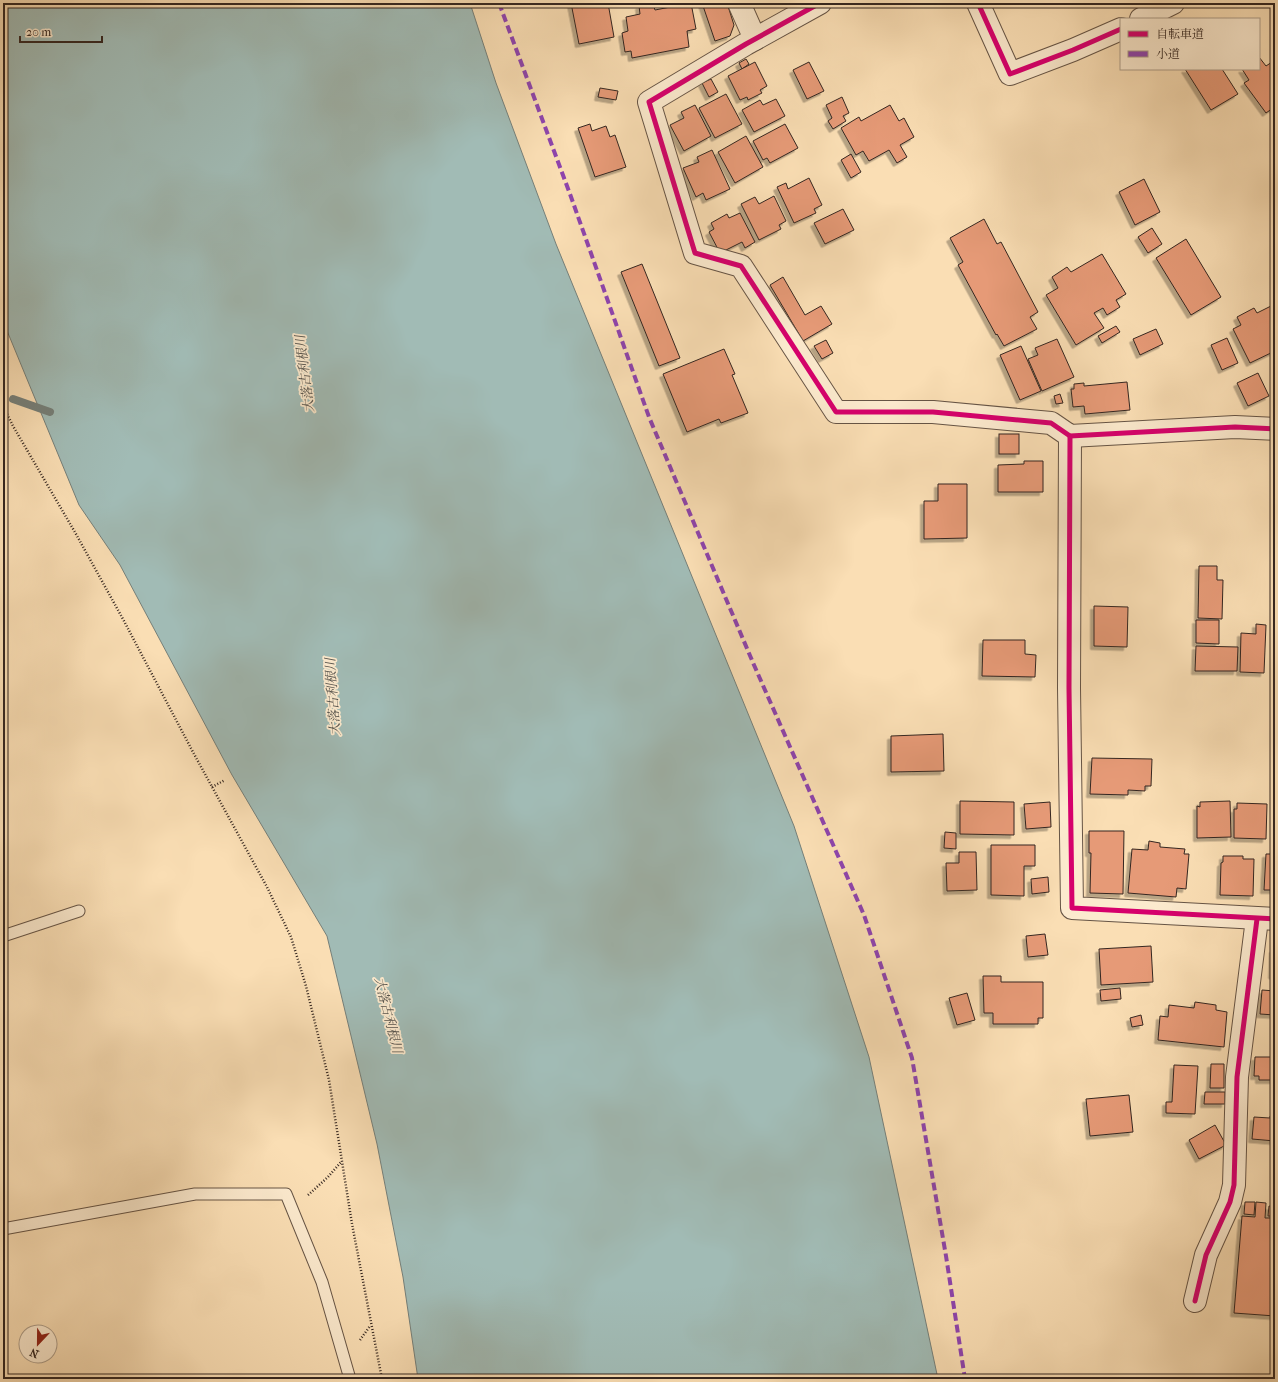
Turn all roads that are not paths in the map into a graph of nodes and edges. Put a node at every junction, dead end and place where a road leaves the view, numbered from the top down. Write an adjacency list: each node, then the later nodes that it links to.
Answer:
1 (739, 3): 7 (street)
2 (820, 3): 7 (street)
3 (978, 3): 6 (street)
4 (1173, 3): 5 (street)
5 (1143, 18)
6 (1120, 29)
7 (754, 39): 9 (street)
8 (1275, 429): 9 (street)
9 (1070, 436): 11 (street)
10 (79, 911): 12 (lane)
11 (1266, 919): 14 (street)
12 (3, 936)
13 (3, 1229): 15 (lane)
14 (1195, 1301)
15 (350, 1379)

